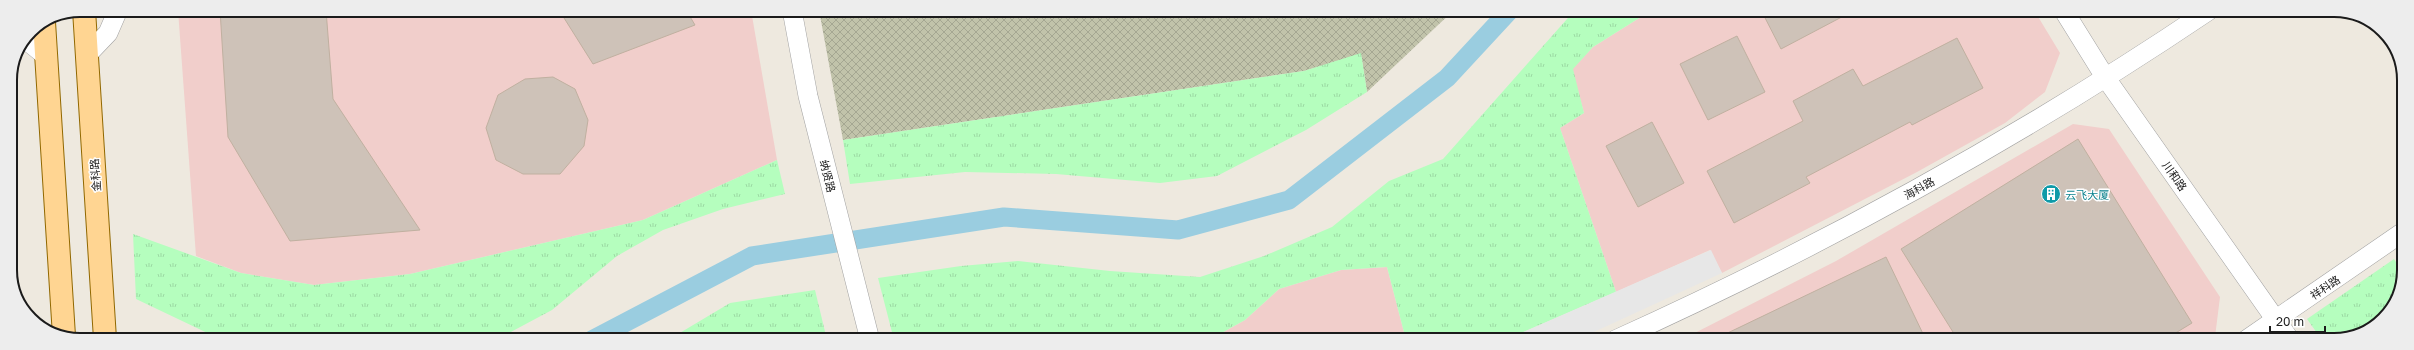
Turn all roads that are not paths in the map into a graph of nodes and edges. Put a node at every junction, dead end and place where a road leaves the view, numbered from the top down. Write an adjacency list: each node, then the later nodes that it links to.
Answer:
1 (84, 17): 8 (main road, 金科路)
2 (115, 17): 8 (street)
3 (793, 17): 15 (street, 纳贤路)
4 (2068, 17): 10 (street, 川和路)
5 (2197, 17): 10 (street, 海科路)
6 (44, 29): 9 (main road)
7 (30, 43): 9 (street)
8 (87, 55): 14 (main road, 金科路)
9 (46, 56): 13 (main road)
10 (2105, 77): 12 (street, 川和路); 16 (street, 海科路)
11 (2397, 236): 12 (street, 祥科路)
12 (2277, 319): 17 (street, 祥科路); 18 (street, 川和路)
13 (64, 331)
14 (105, 333)
15 (868, 333)
16 (1630, 333)
17 (2256, 333)
18 (2286, 333)

